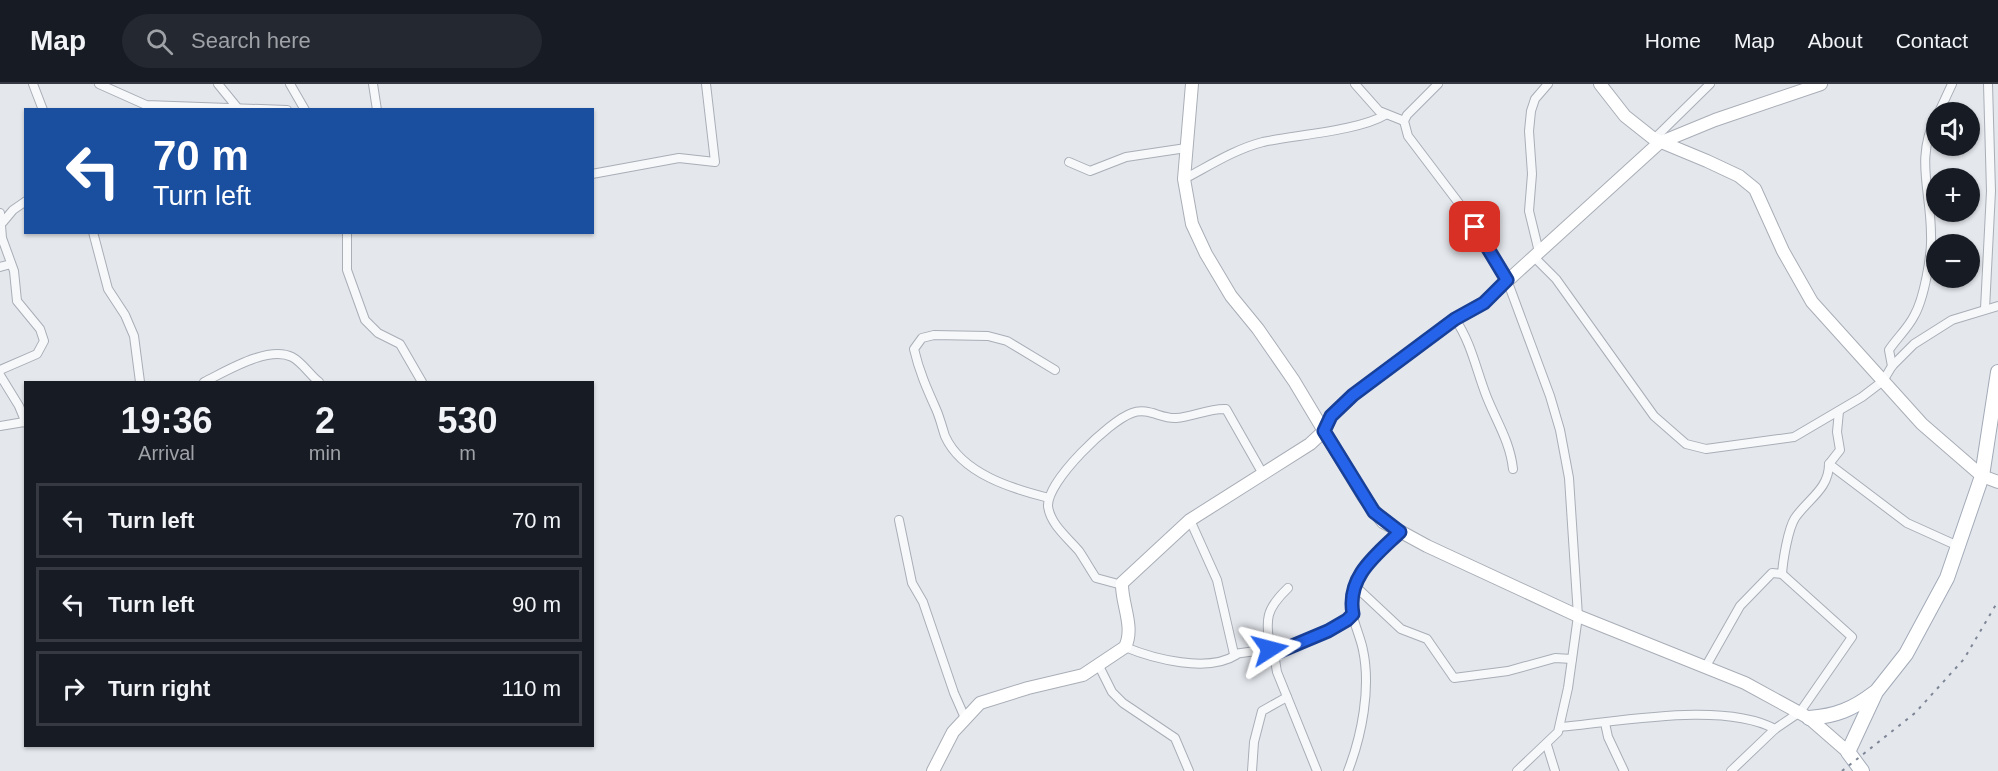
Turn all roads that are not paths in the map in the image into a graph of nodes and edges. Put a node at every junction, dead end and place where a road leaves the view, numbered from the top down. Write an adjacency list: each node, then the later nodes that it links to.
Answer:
1 (33, 84): 18 (street)
2 (99, 84): 19 (street)
3 (218, 84): 17 (street)
4 (290, 84): 21 (street)
5 (373, 84): 22 (street)
6 (706, 84): 29 (street)
7 (1192, 84): 27 (street)
8 (1355, 84): 23 (street)
9 (1438, 84): 24 (street)
10 (1548, 84): 35 (street)
11 (1600, 84): 25 (street)
12 (1710, 84): 25 (street)
13 (1821, 84): 25 (street)
14 (1952, 84): 16 (street)
15 (1988, 84): 40 (street)
16 (1944, 102)
17 (236, 106): 19 (street); 20 (street)
18 (42, 108)
19 (155, 108)
20 (262, 108)
21 (304, 108)
22 (377, 108)
23 (1385, 115): 24 (street); 30 (street)
24 (1404, 121): 38 (street)
25 (1657, 141): 35 (street); 51 (street)
26 (1926, 142): 42 (street)
27 (1186, 148): 28 (street); 30 (street)
28 (1069, 162)
29 (594, 174)
30 (1184, 179): 56 (street)
31 (24, 202): 32 (street)
32 (1, 215): 36 (street)
33 (94, 234): 47 (street)
34 (347, 234): 50 (street)
35 (1536, 255): 38 (street); 52 (street)
36 (11, 264): 37 (street); 43 (street)
37 (0, 267)
38 (1507, 280): 41 (street); 72 (street)
39 (1998, 306): 40 (street)
40 (1985, 309): 42 (street)
41 (1455, 319): 56 (street); 58 (street)
42 (1892, 366): 51 (street)
43 (0, 370)
44 (1055, 370): 62 (street)
45 (1998, 372): 60 (main road)
46 (0, 375): 53 (street)
47 (140, 381)
48 (206, 381): 49 (street)
49 (318, 381)
50 (418, 381)
51 (1883, 381): 52 (street); 60 (street)
52 (1839, 411): 57 (street)
53 (24, 419)
54 (24, 422): 55 (street)
55 (0, 426)
56 (1324, 431): 59 (street); 65 (street)
57 (1829, 464): 66 (street); 67 (street)
58 (1513, 468)
59 (1263, 474): 62 (street); 64 (street)
60 (1982, 476): 61 (street); 66 (main road)
61 (1998, 482)
62 (1049, 498): 68 (street)
63 (899, 520): 82 (street)
64 (1190, 520): 68 (street); 75 (street)
65 (1400, 532): 69 (street); 72 (street)
66 (1958, 546): 79 (main road)
67 (1782, 574): 78 (street); 81 (street)
68 (1122, 585): 73 (street)
69 (1354, 585): 71 (street); 76 (street)
70 (1288, 588): 74 (street)
71 (1353, 614): 74 (street); 92 (street)
72 (1578, 616): 76 (street); 78 (street)
73 (1125, 647): 75 (street); 77 (street)
74 (1274, 650): 75 (street); 80 (street)
75 (1236, 655)
76 (1572, 659): 84 (street)
77 (1098, 666): 82 (street); 89 (street)
78 (1706, 666): 81 (street)
79 (1876, 692): 81 (main road); 87 (main road)
80 (1287, 697): 90 (street); 91 (street)
81 (1805, 715): 85 (street); 87 (street)
82 (965, 717): 88 (street)
83 (1605, 723): 84 (street); 85 (street); 95 (street)
84 (1560, 728): 86 (street)
85 (1775, 729): 96 (street)
86 (1547, 745): 93 (street); 94 (street)
87 (1848, 752): 97 (main road)
88 (933, 771)
89 (1189, 771)
90 (1252, 771)
91 (1317, 771)
92 (1348, 771)
93 (1517, 771)
94 (1555, 771)
95 (1624, 771)
96 (1731, 771)
97 (1862, 771)

